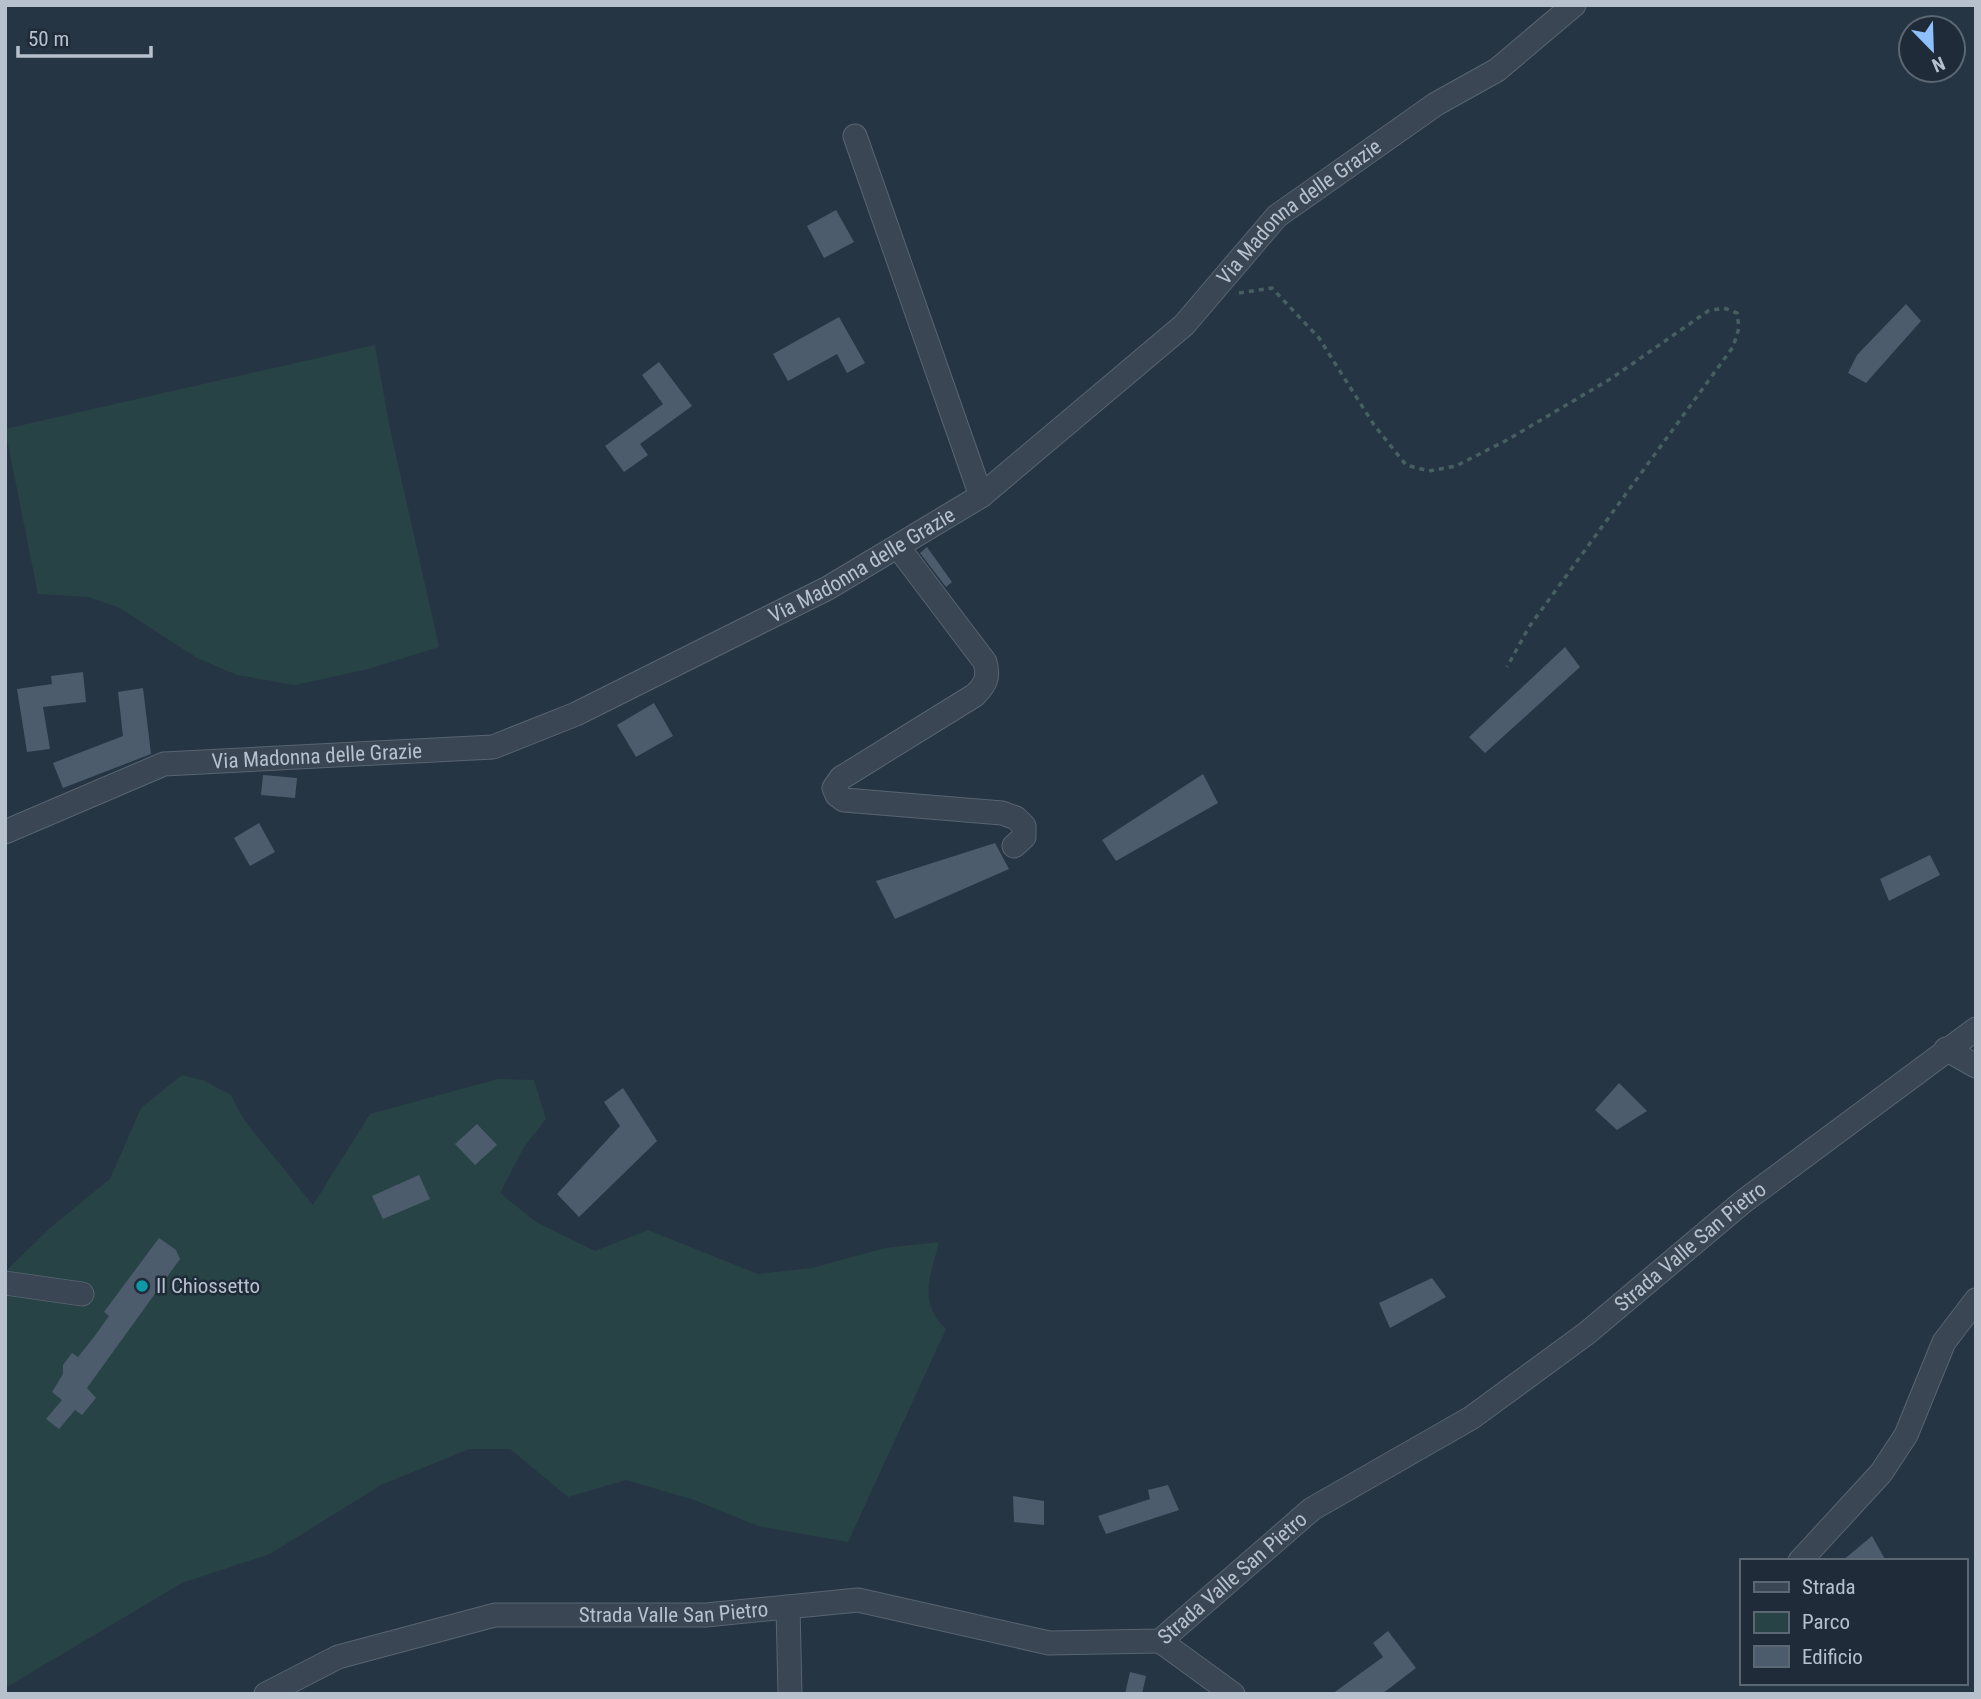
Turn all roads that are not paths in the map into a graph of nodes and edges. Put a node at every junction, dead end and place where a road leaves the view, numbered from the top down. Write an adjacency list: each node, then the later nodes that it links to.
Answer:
1 (1574, 5): 3 (street, Via Madonna delle Grazie)
2 (855, 136): 3 (street)
3 (981, 496): 4 (street, Via Madonna delle Grazie)
4 (898, 547): 5 (street, Via Madonna delle Grazie); 6 (street)
5 (5, 832)
6 (1014, 846)
7 (1976, 1029): 8 (street, Strada Valle San Pietro)
8 (1945, 1049): 9 (street); 15 (street, Strada Valle San Pietro)
9 (1976, 1066)
10 (5, 1283): 11 (street)
11 (82, 1294)
12 (1976, 1300): 13 (street)
13 (1802, 1559)
14 (788, 1607): 15 (street, Strada Valle San Pietro); 16 (street, Strada Valle San Pietro); 17 (street)
15 (1160, 1641): 18 (street)
16 (266, 1694)
17 (790, 1694)
18 (1233, 1694)

